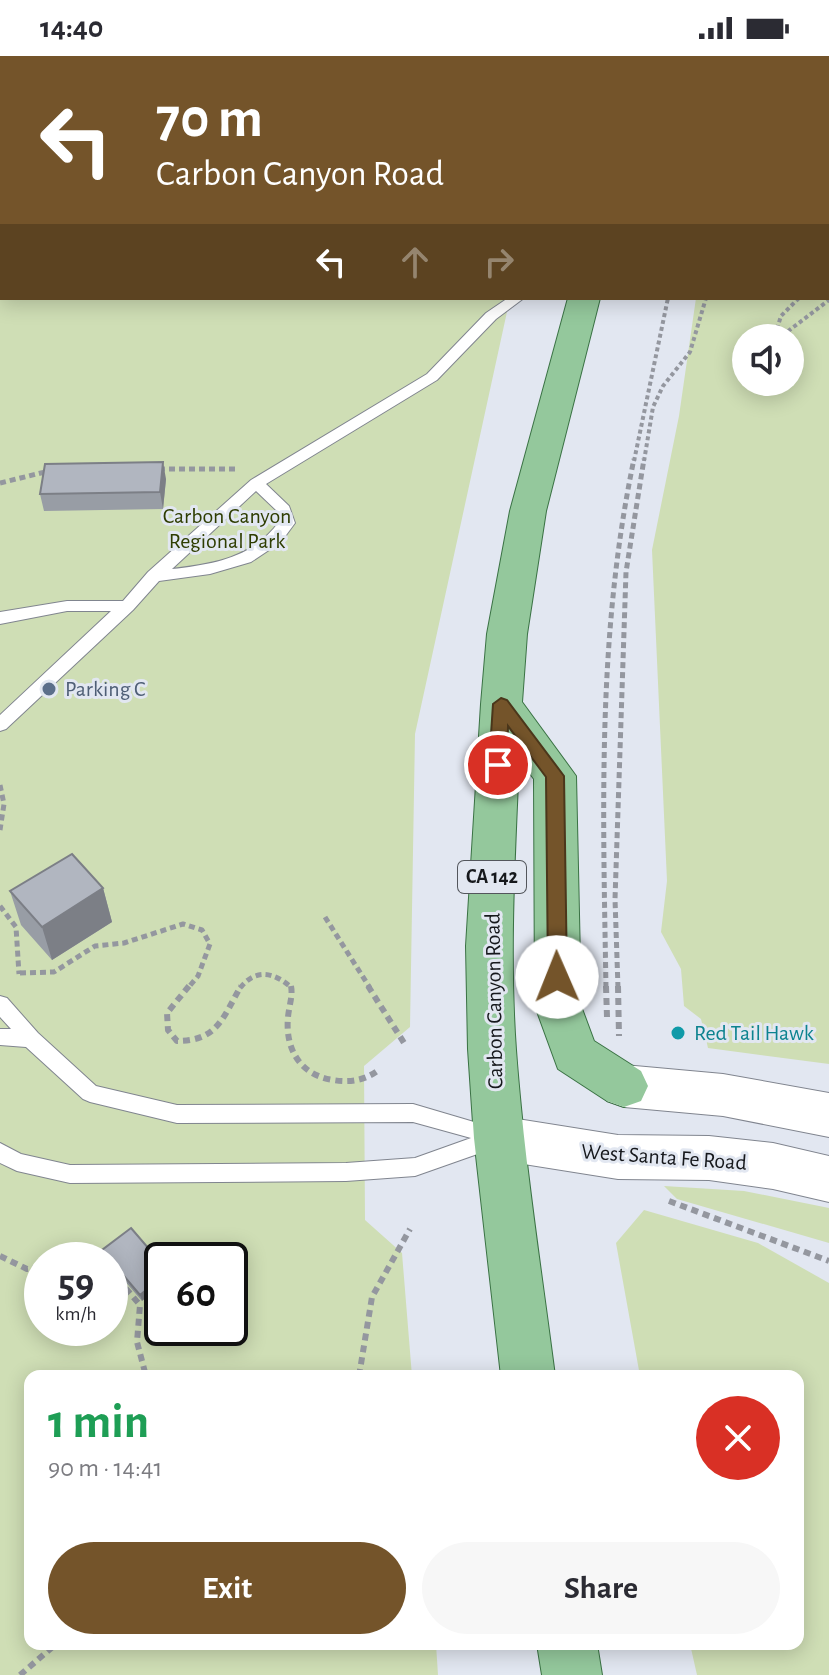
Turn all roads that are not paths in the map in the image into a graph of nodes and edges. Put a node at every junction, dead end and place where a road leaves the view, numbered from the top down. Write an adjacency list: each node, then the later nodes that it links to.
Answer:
1 (514, 300): 3 (lane)
2 (583, 300): 7 (main road, Carbon Canyon Road / CA 142)
3 (256, 483): 4 (lane); 4 (lane)
4 (154, 576): 5 (lane)
5 (127, 606): 6 (lane); 8 (lane)
6 (0, 618)
7 (501, 704): 12 (main road); 14 (main road, Carbon Canyon Road / CA 142)
8 (0, 725)
9 (0, 1004): 11 (lane)
10 (0, 1037): 11 (lane)
11 (31, 1039): 14 (lane)
12 (621, 1068): 13 (street)
13 (829, 1115)
14 (499, 1138): 15 (lane); 16 (street, West Santa Fe Road); 17 (main road, Carbon Canyon Road / CA 142)
15 (0, 1152)
16 (829, 1179)
17 (527, 1370)
18 (568, 1650): 19 (main road)
19 (572, 1675)

